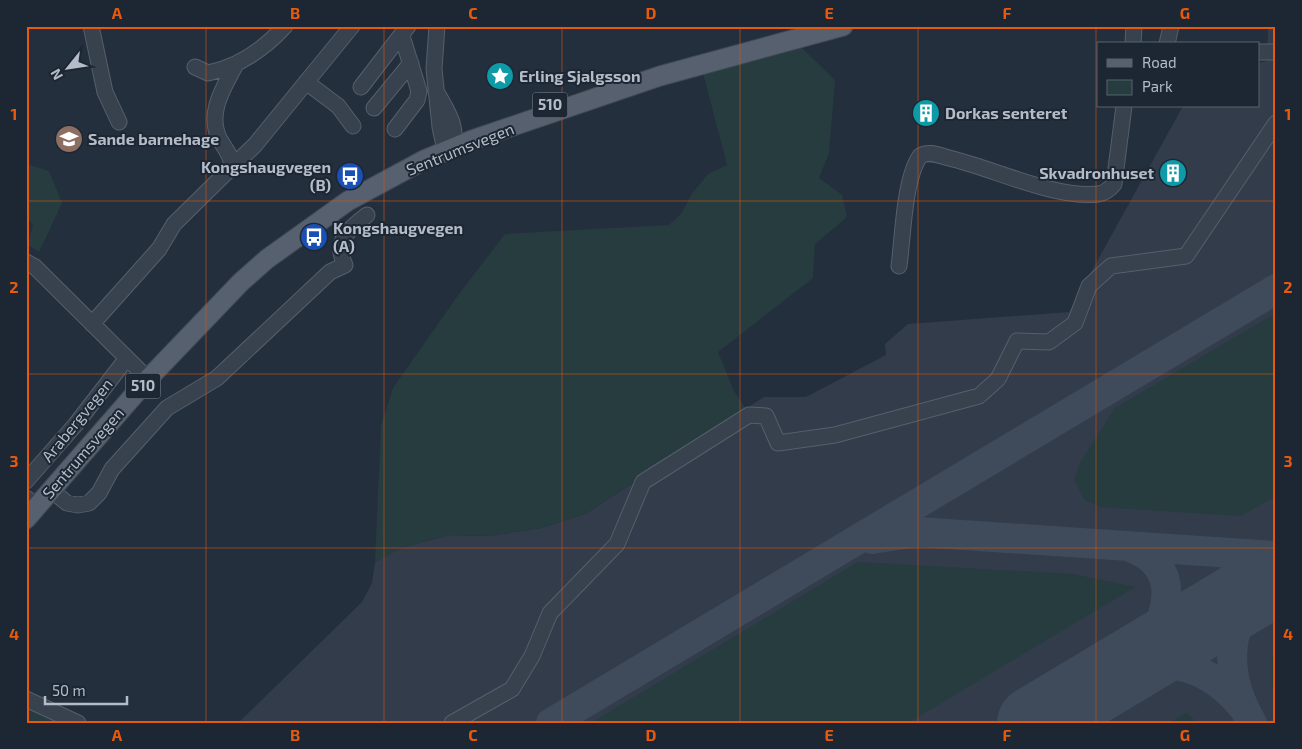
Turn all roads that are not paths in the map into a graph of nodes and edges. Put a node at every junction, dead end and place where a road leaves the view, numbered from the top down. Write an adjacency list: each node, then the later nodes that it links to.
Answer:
1 (91, 26): 21 (street)
2 (285, 26): 15 (street)
3 (352, 26): 17 (street)
4 (437, 26): 25 (street)
5 (797, 26): 25 (main road, Sentrumsvegen / 510)
6 (843, 26): 25 (main road, Sentrumsvegen / 510)
7 (1134, 26): 10 (street)
8 (1171, 26): 11 (street)
9 (405, 31): 14 (street); 18 (street)
10 (1133, 42)
11 (1167, 42)
12 (1260, 52): 13 (street)
13 (1276, 52)
14 (411, 63): 19 (street); 24 (street)
15 (236, 64): 16 (street); 26 (street)
16 (195, 67)
17 (306, 82): 23 (street); 26 (street)
18 (361, 87)
19 (374, 108)
20 (1124, 108): 29 (street)
21 (119, 122)
22 (1276, 123): 38 (street)
23 (353, 126)
24 (395, 129)
25 (450, 142): 32 (main road, Sentrumsvegen / 510)
26 (232, 167): 30 (street)
27 (367, 215): 34 (street)
28 (26, 262): 30 (street)
29 (900, 266)
30 (92, 324): 31 (street)
31 (127, 358): 32 (street); 33 (street, Arabergvegen)
32 (148, 380): 34 (main road, Sentrumsvegen / 510)
33 (26, 481)
34 (51, 490): 35 (main road, Sentrumsvegen / 510)
35 (30, 508)
36 (26, 699): 37 (street)
37 (78, 723)
38 (452, 723)

